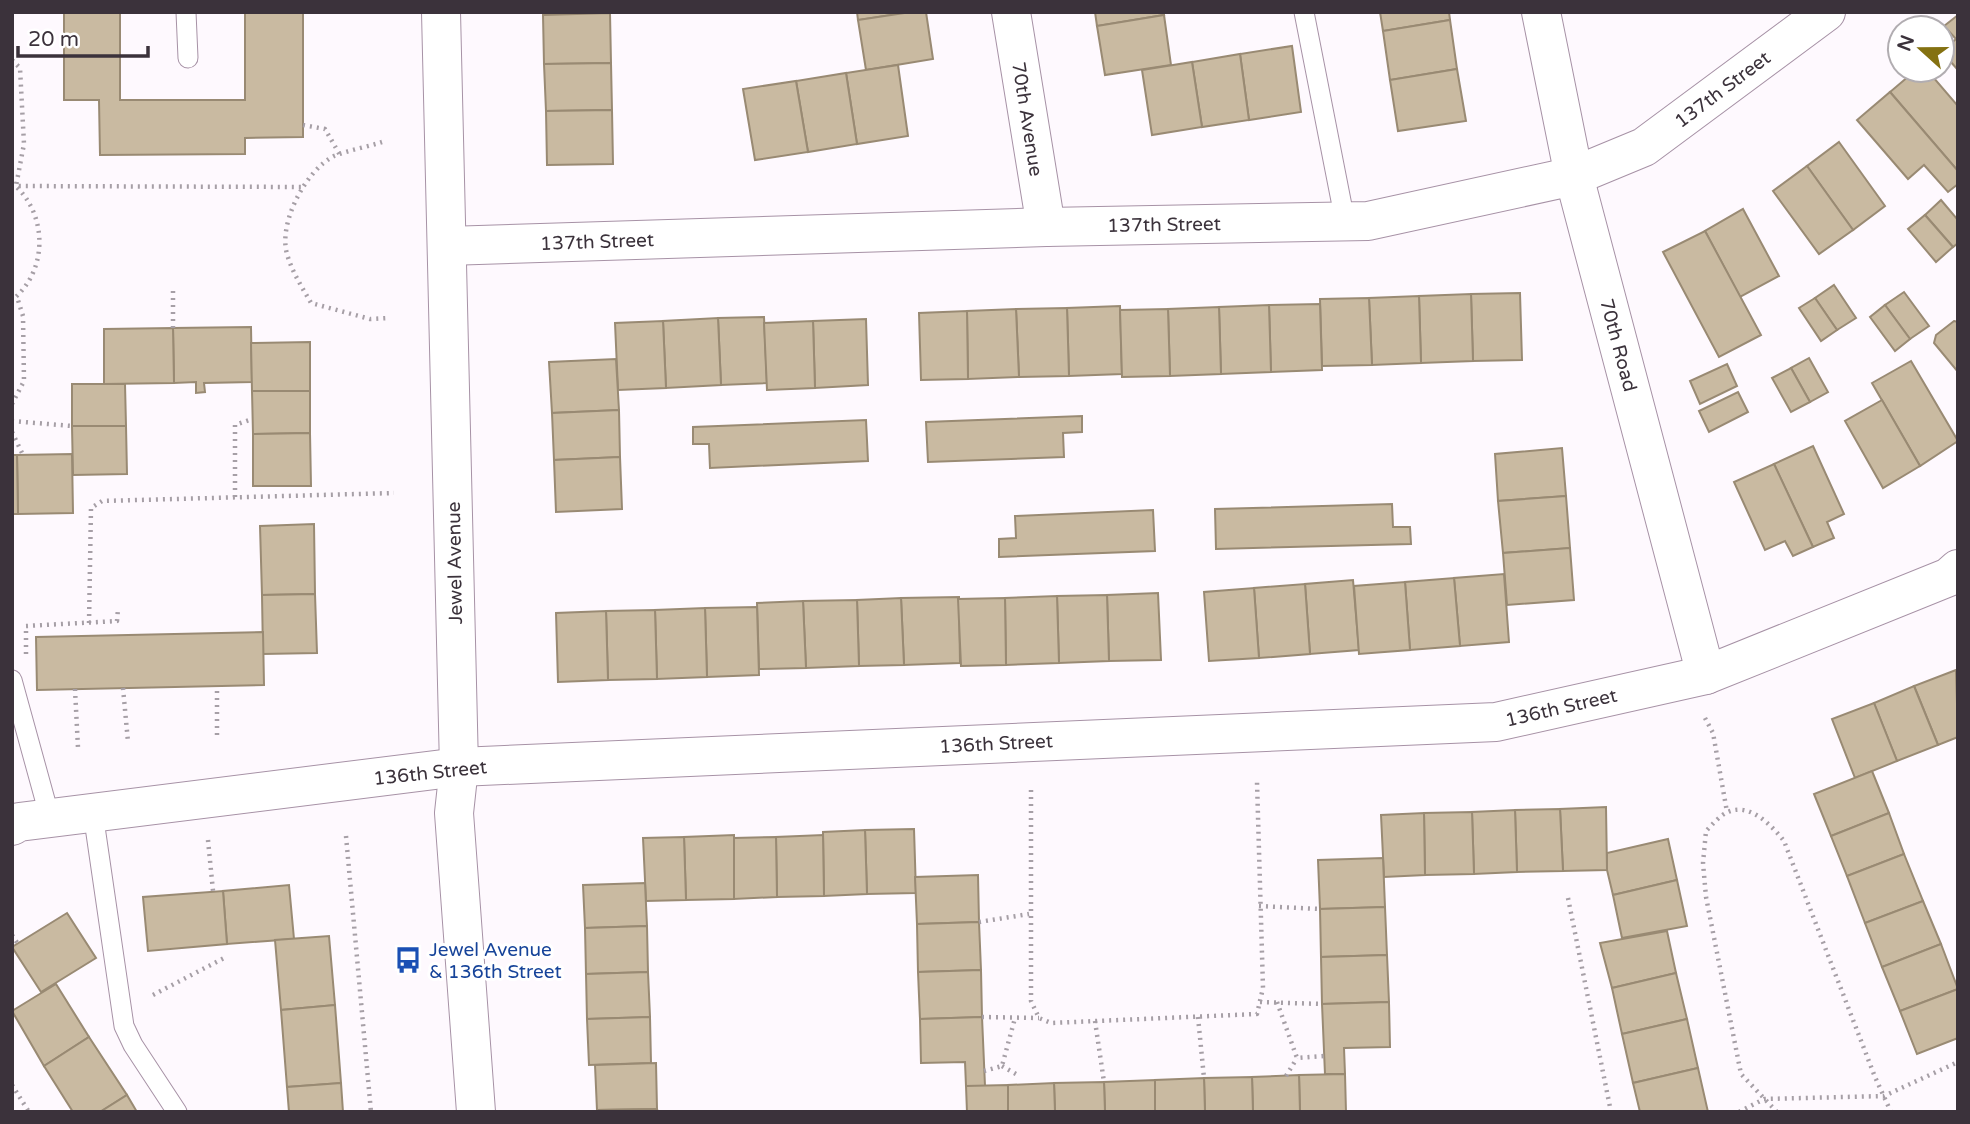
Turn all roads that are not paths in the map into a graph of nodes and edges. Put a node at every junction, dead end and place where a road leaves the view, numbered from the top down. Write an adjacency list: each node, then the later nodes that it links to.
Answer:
1 (186, 12): 7 (lane)
2 (441, 12): 11 (street, Jewel Avenue)
3 (1011, 12): 10 (street, 70th Avenue)
4 (1304, 12): 9 (lane)
5 (1541, 12): 8 (street, 70th Road)
6 (1826, 12): 8 (street, 137th Street)
7 (188, 58)
8 (1574, 176): 9 (street, 137th Street); 13 (street, 70th Road)
9 (1345, 221): 10 (street, 137th Street)
10 (1046, 227): 11 (street, 137th Street)
11 (447, 246): 15 (street, Jewel Avenue)
12 (1958, 569): 13 (street, 136th Street)
13 (1697, 677): 15 (street, 136th Street)
14 (12, 680): 17 (lane)
15 (459, 767): 16 (street, 136th Street); 20 (street, Jewel Avenue)
16 (93, 813): 17 (street, 136th Street); 19 (lane)
17 (50, 818): 18 (street, 136th Street)
18 (12, 826)
19 (177, 1112)
20 (476, 1112)

